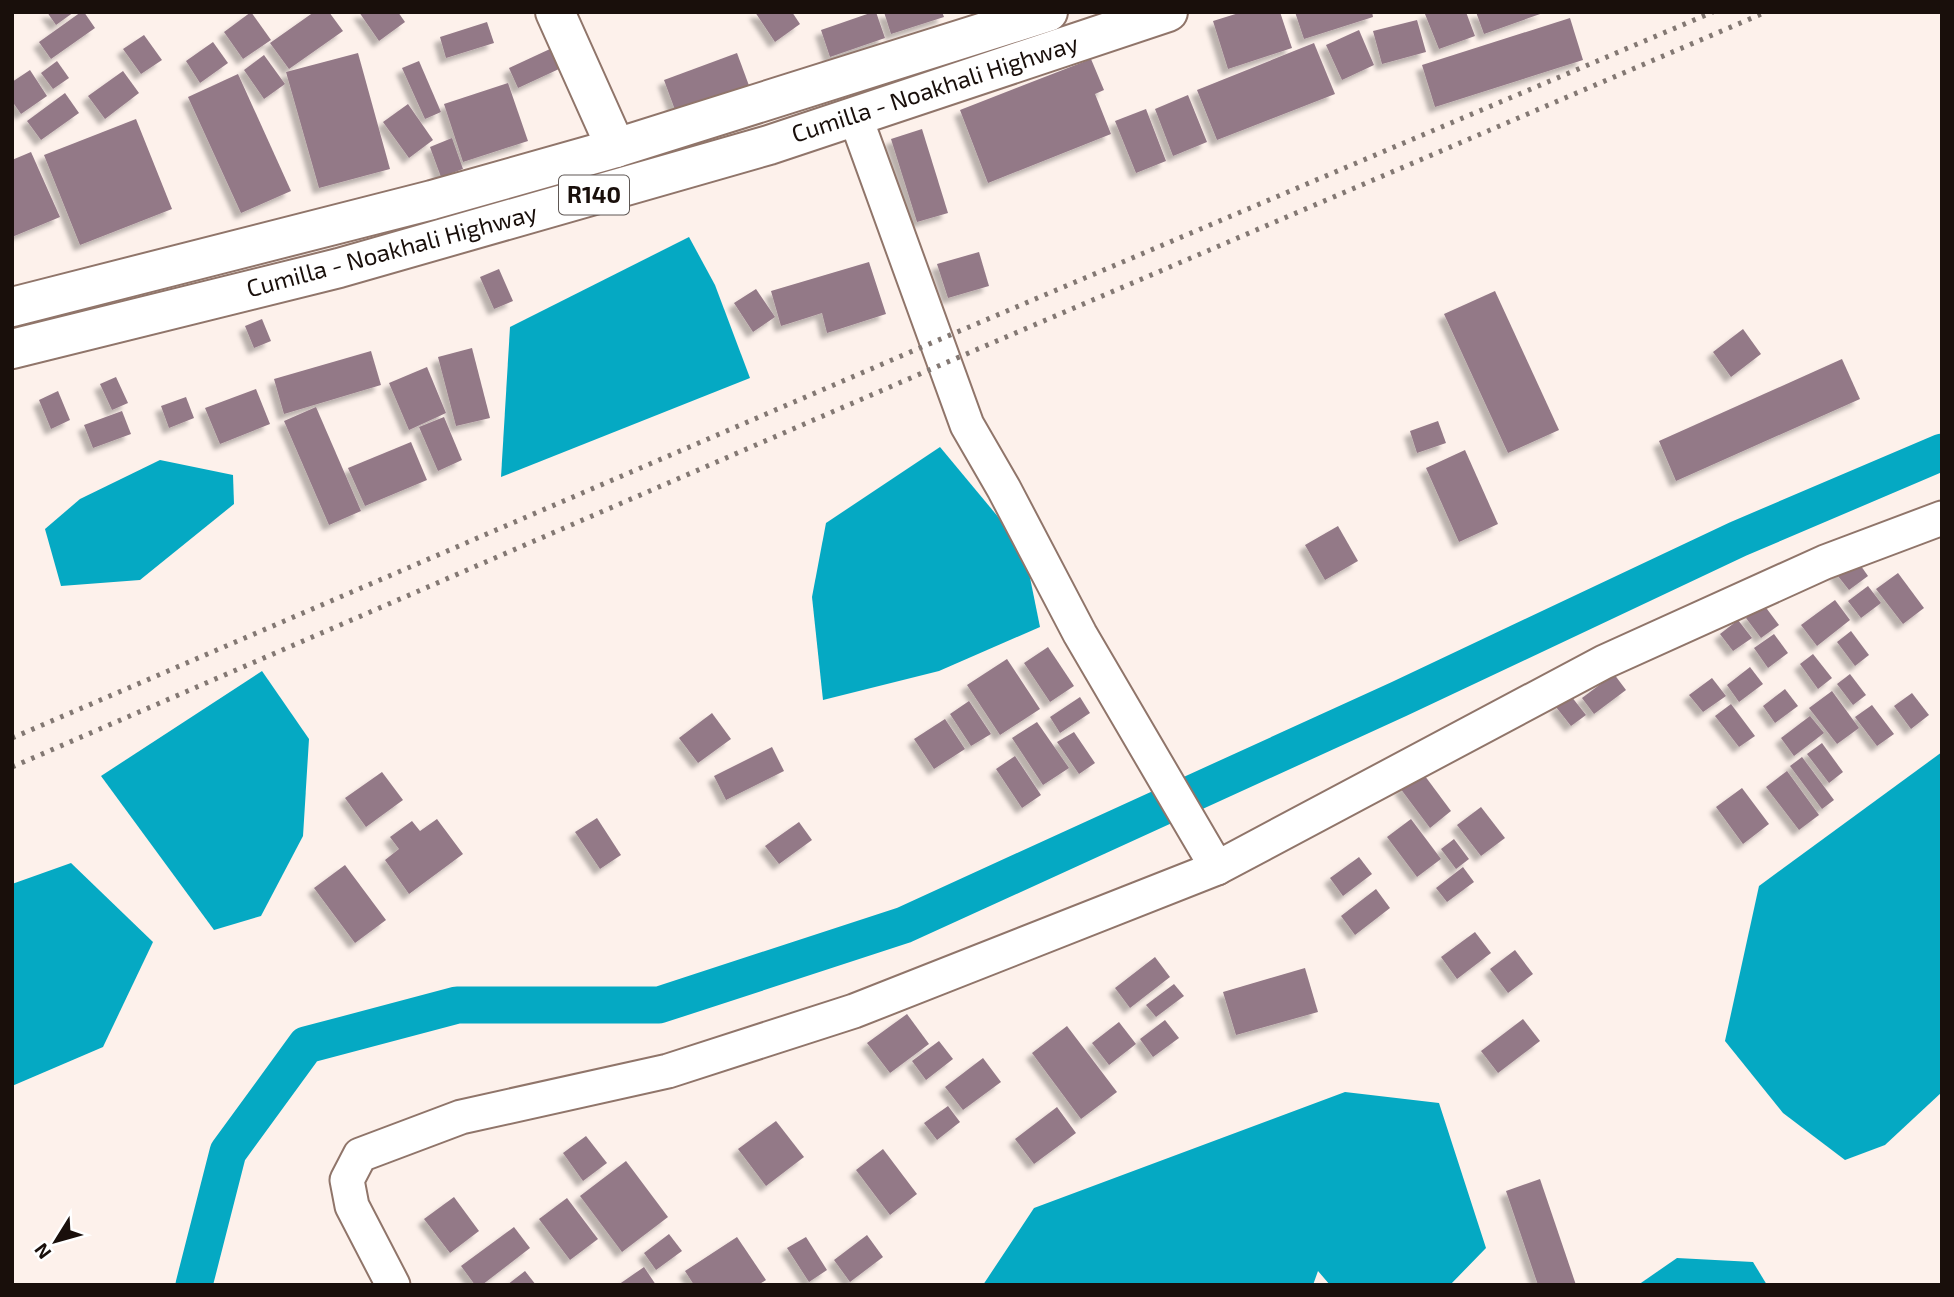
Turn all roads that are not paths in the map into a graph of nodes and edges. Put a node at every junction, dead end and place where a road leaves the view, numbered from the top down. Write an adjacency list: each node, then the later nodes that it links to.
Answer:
1 (555, 12): 5 (main road)
2 (1048, 12): 5 (main road, R140)
3 (1168, 12): 4 (main road, Cumilla - Noakhali Highway / R140)
4 (855, 116): 7 (main road, Cumilla - Noakhali Highway / R140); 9 (street)
5 (616, 148): 6 (main road, Cumilla - Noakhali Highway / R140)
6 (12, 307)
7 (12, 349)
8 (1942, 518): 9 (street)
9 (1212, 861): 10 (street)
10 (393, 1285)

